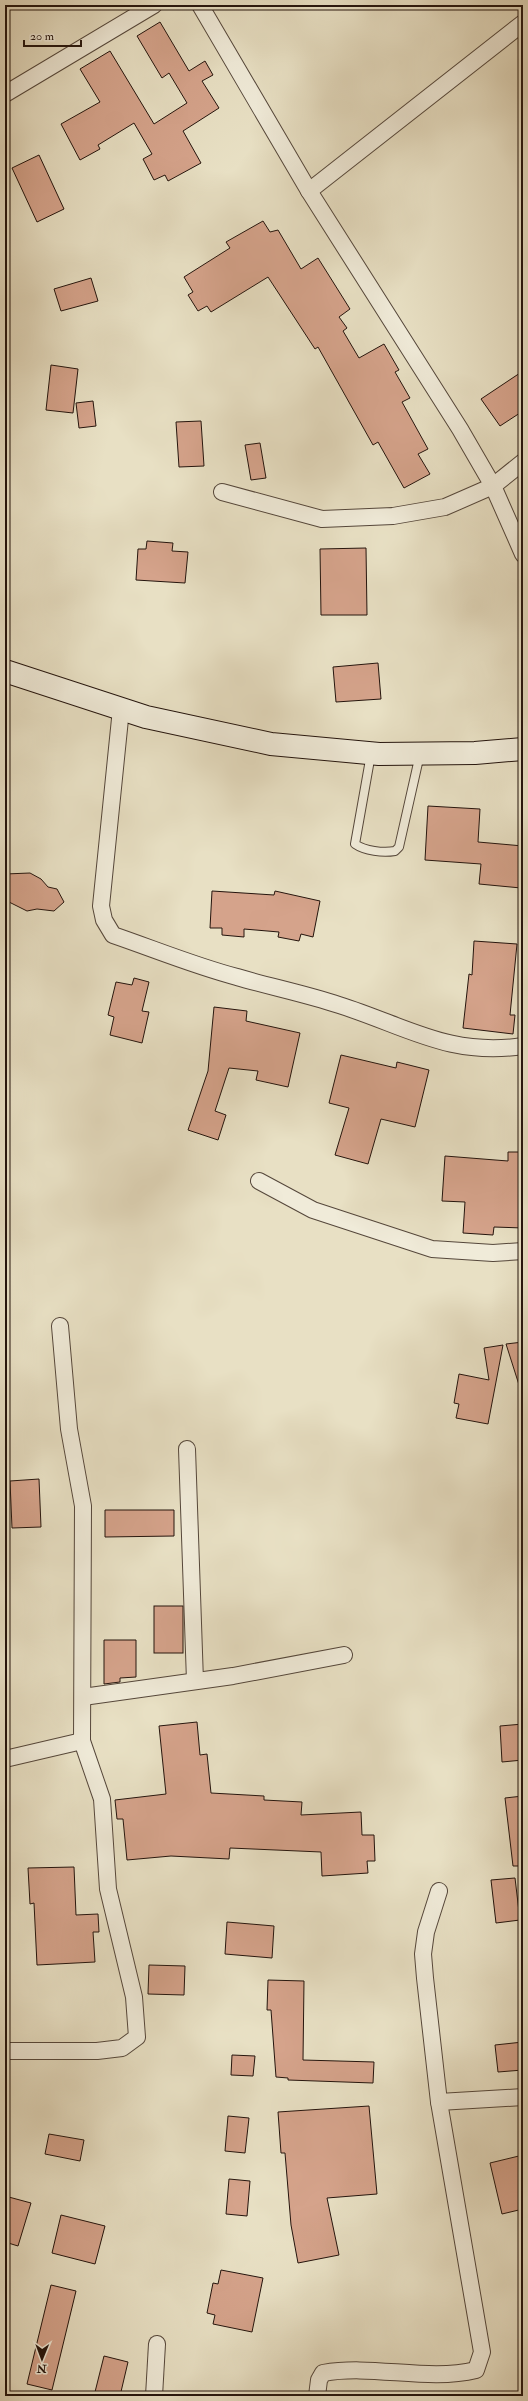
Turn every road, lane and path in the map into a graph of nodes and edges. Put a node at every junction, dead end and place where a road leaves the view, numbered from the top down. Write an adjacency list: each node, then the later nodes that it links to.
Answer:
1 (154, 5): 4 (street)
2 (206, 7): 5 (street)
3 (523, 23): 5 (street)
4 (5, 94)
5 (309, 190): 7 (street)
6 (523, 462): 7 (street)
7 (493, 486): 8 (street); 9 (street)
8 (222, 492)
9 (523, 554)
10 (5, 671): 11 (street)
11 (121, 709): 13 (street); 15 (street)
12 (523, 749): 14 (street)
13 (371, 754): 14 (street); 14 (lane)
14 (420, 754)
15 (523, 1046)
16 (259, 1181): 17 (street)
17 (523, 1251)
18 (60, 1326): 22 (street)
19 (187, 1449): 21 (street)
20 (344, 1655): 21 (street)
21 (195, 1681): 22 (street)
22 (83, 1697): 23 (street)
23 (82, 1741): 24 (street); 26 (street)
24 (5, 1758)
25 (439, 1891): 28 (street)
26 (5, 2051)
27 (523, 2097): 28 (street)
28 (439, 2102): 31 (street)
29 (157, 2344): 30 (street)
30 (154, 2396)
31 (317, 2396)

